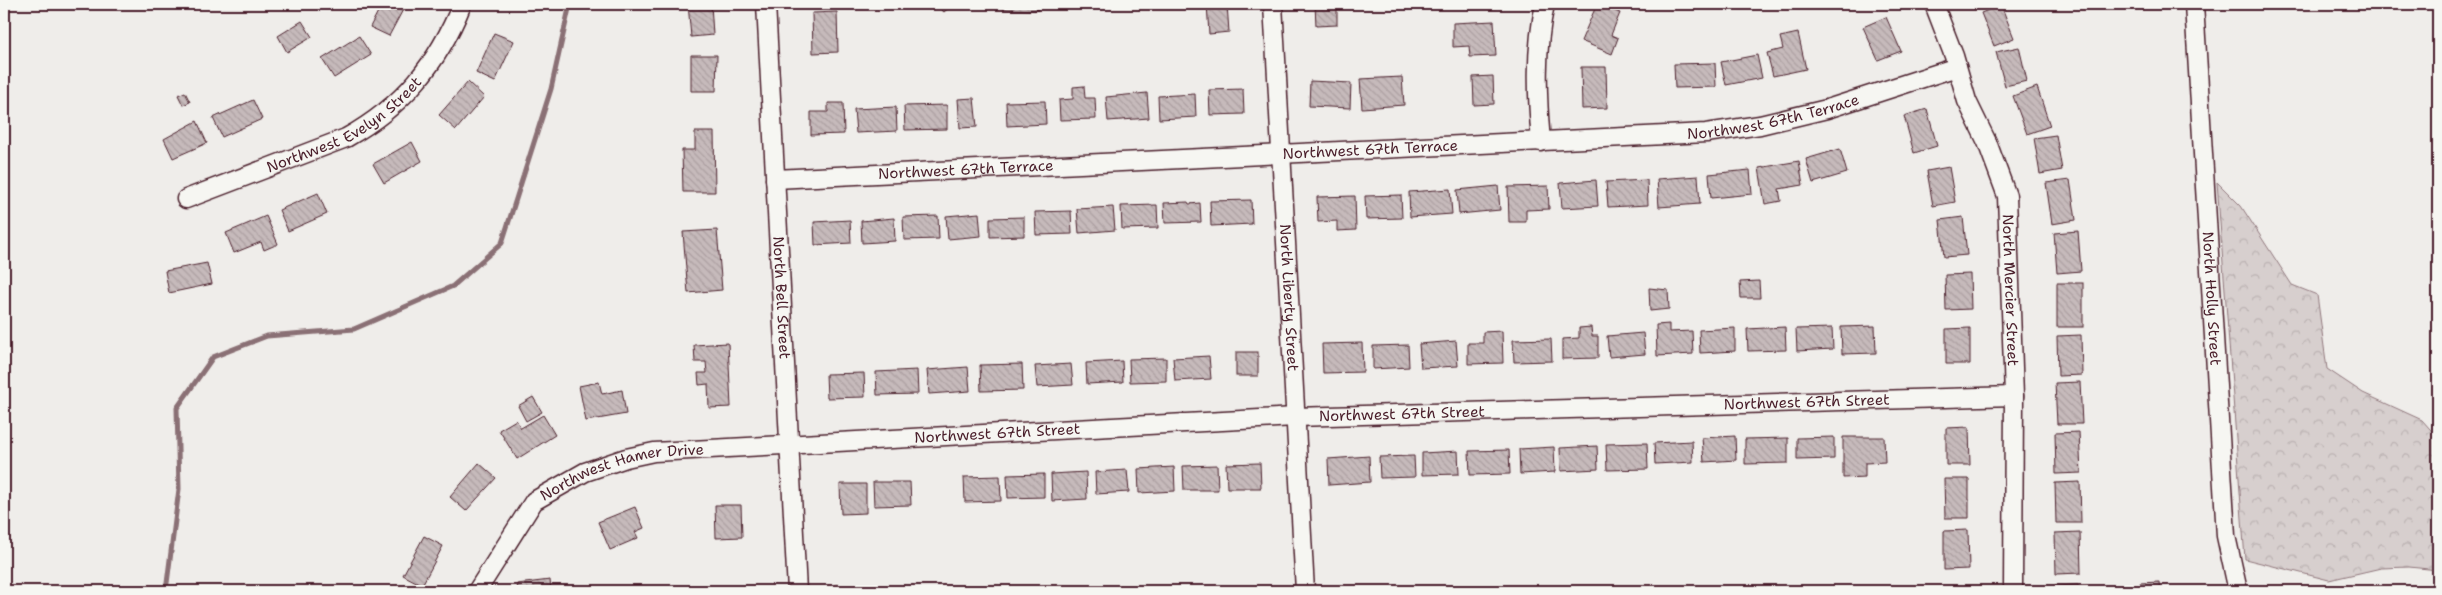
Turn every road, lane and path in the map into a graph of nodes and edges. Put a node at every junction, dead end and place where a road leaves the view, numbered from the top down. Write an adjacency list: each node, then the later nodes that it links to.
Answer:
1 (462, 4): 11 (street, Northwest Evelyn Street)
2 (766, 4): 10 (street, North Bell Street)
3 (1273, 4): 9 (street, North Liberty Street)
4 (1545, 4): 8 (street)
5 (1934, 4): 7 (street, North Mercier Street)
6 (2194, 4): 19 (street, North Holly Street)
7 (1957, 67): 8 (street, Northwest 67th Terrace); 12 (street, North Mercier Street)
8 (1541, 142): 9 (street, Northwest 67th Terrace)
9 (1281, 154): 10 (street, Northwest 67th Terrace); 13 (street, North Liberty Street)
10 (775, 179): 14 (street, North Bell Street)
11 (186, 199)
12 (2014, 396): 13 (street, Northwest 67th Street); 18 (street, North Mercier Street)
13 (1295, 416): 14 (street, Northwest 67th Street); 17 (street, North Liberty Street)
14 (790, 444): 15 (street, Northwest Hamer Drive); 16 (street, North Bell Street)
15 (477, 591)
16 (796, 591)
17 (1305, 591)
18 (2012, 591)
19 (2238, 591)

